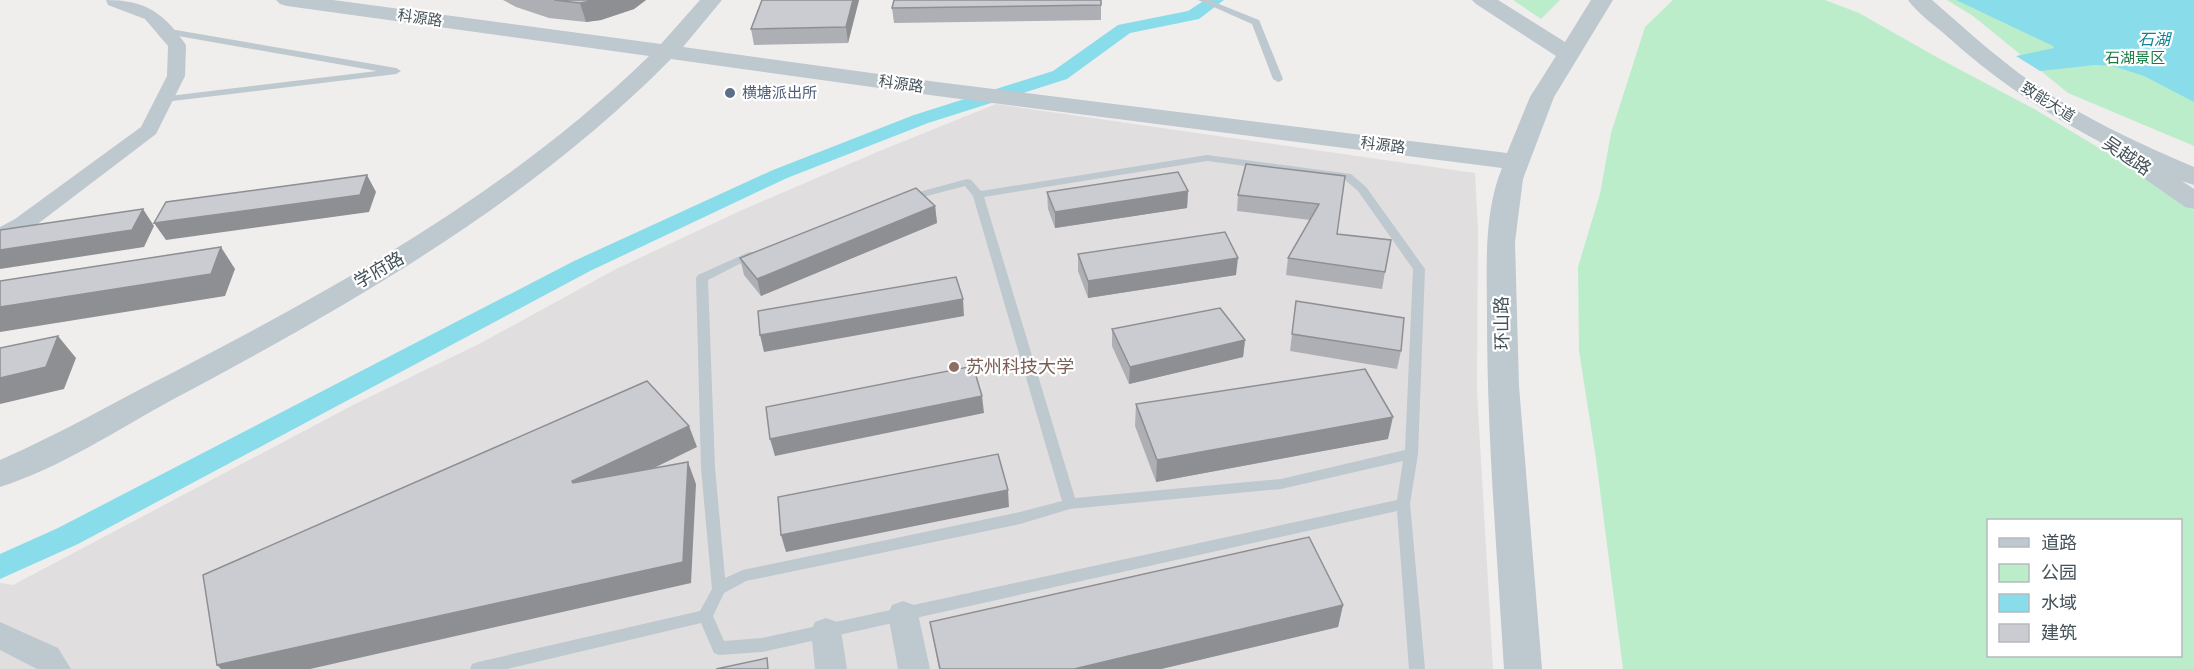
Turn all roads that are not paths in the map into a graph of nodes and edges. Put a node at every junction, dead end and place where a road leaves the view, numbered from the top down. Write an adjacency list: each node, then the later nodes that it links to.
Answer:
1 (287, 0): 10 (street, 科源路)
2 (711, 0): 10 (street, 学府路)
3 (1202, 0): 12 (lane)
4 (1483, 0): 11 (street)
5 (1602, 0): 11 (street, 环山路)
6 (1919, 0): 14 (street, 致能大道)
7 (1934, 0): 16 (street, 致能大道)
8 (114, 1): 9 (street)
9 (164, 31): 13 (street); 13 (lane)
10 (668, 52): 15 (street, 科源路); 24 (street, 学府路)
11 (1567, 53): 15 (street, 环山路)
12 (1278, 79)
13 (164, 99): 21 (street)
14 (2059, 111): 17 (street, 致能大道); 19 (street, 吴越路)
15 (1516, 162): 37 (street, 环山路)
16 (2194, 163)
17 (2194, 177)
18 (978, 195): 20 (lane); 23 (lane); 25 (lane)
19 (2194, 201)
20 (891, 203)
21 (0, 236)
22 (763, 250): 27 (lane)
23 (1411, 454): 25 (lane); 26 (lane)
24 (0, 474)
25 (1070, 504): 27 (lane)
26 (1403, 504): 28 (lane); 36 (lane)
27 (719, 589): 29 (lane)
28 (903, 614): 30 (lane); 35 (street)
29 (705, 616): 30 (lane); 33 (lane)
30 (826, 631): 34 (street)
31 (0, 635): 32 (street)
32 (55, 669)
33 (478, 669)
34 (831, 669)
35 (914, 669)
36 (1417, 669)
37 (1523, 669)

